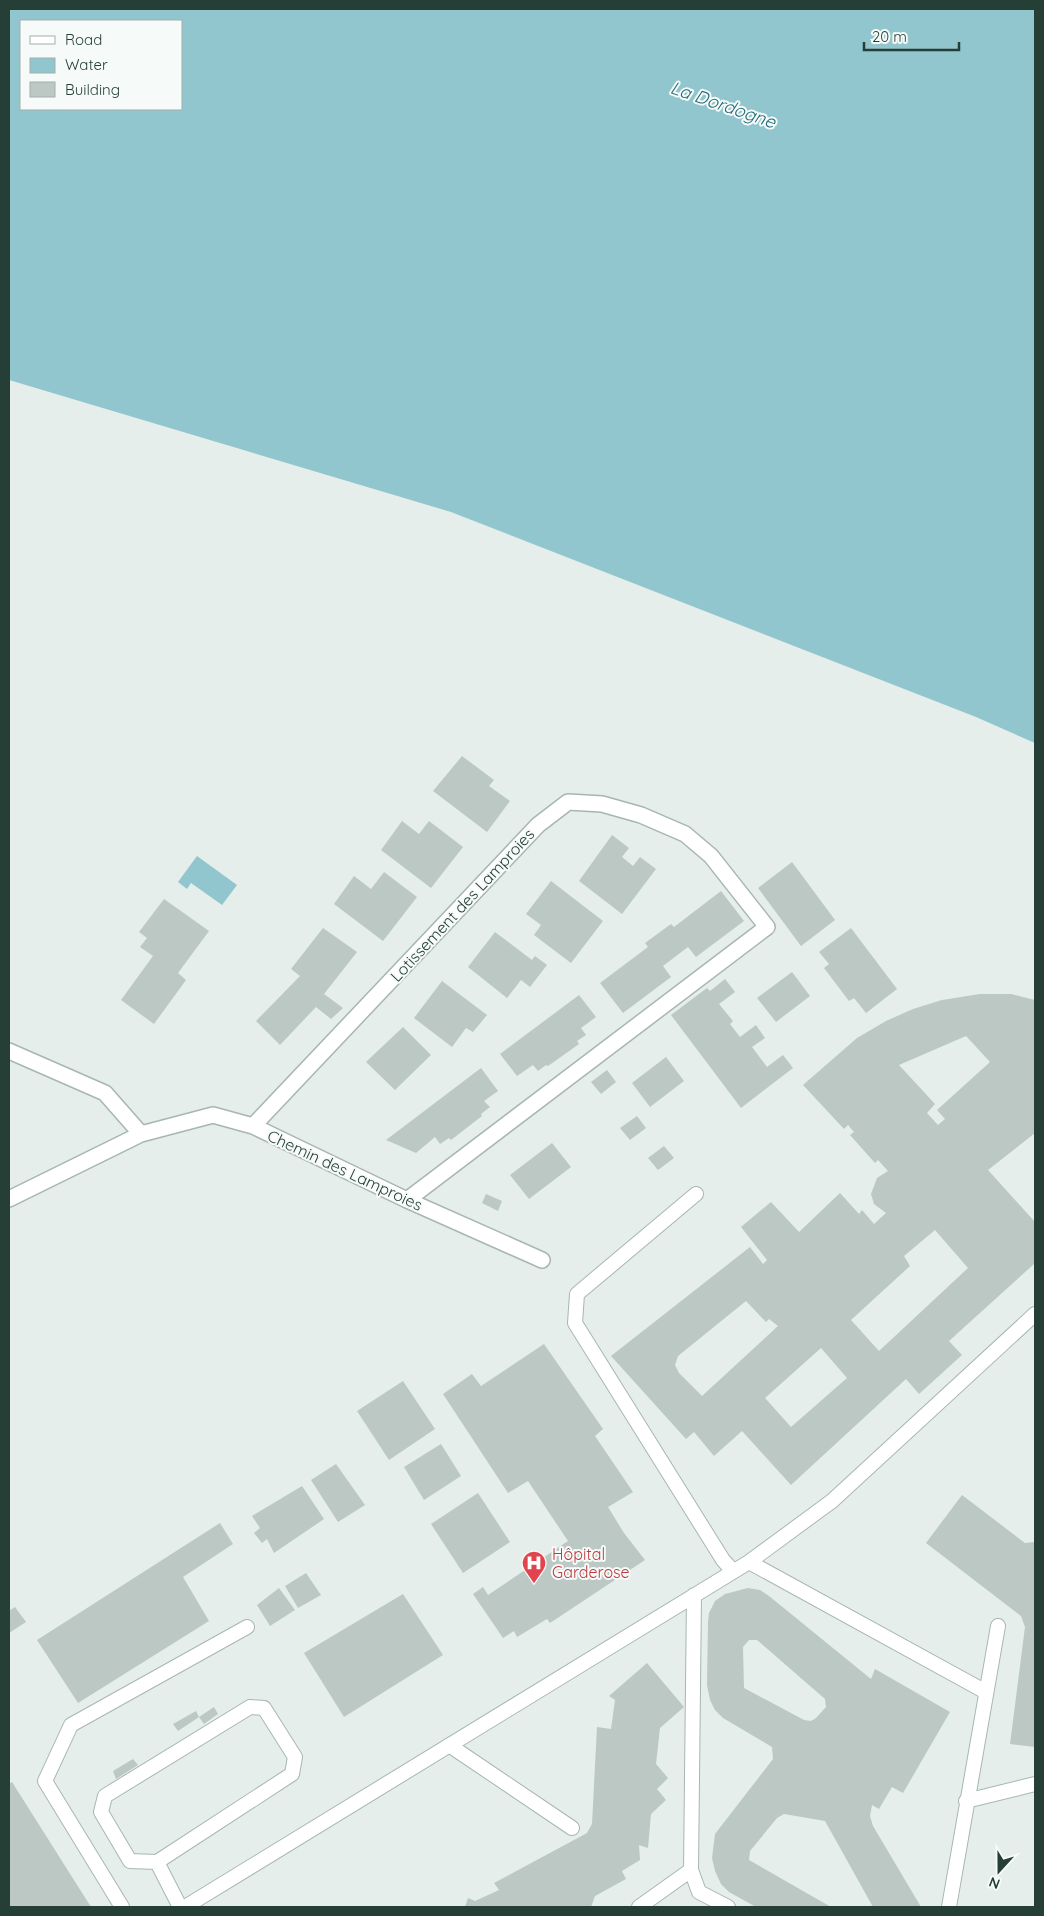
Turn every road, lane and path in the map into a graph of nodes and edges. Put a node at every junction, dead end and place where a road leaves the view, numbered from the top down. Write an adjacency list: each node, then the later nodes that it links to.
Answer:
1 (9, 1051): 3 (street)
2 (253, 1126): 3 (street, Chemin des Lamproies); 6 (street, Chemin des Lamproies); 6 (street, Lotissement des Lamproies)
3 (141, 1134): 5 (street, Chemin des Lamproies)
4 (696, 1194): 10 (lane)
5 (9, 1199)
6 (408, 1200): 7 (street, Chemin des Lamproies)
7 (542, 1260)
8 (1035, 1314): 9 (lane)
9 (749, 1562): 10 (lane); 14 (lane)
10 (733, 1571): 11 (lane)
11 (694, 1595): 15 (lane); 20 (lane)
12 (998, 1626): 14 (lane)
13 (247, 1627): 22 (lane)
14 (986, 1692): 17 (lane)
15 (449, 1745): 18 (lane); 21 (lane)
16 (1035, 1784): 17 (lane)
17 (966, 1801): 25 (lane)
18 (572, 1828)
19 (157, 1862): 19 (lane); 21 (lane)
20 (691, 1870): 23 (lane); 24 (lane)
21 (188, 1906)
22 (122, 1907)
23 (639, 1907)
24 (728, 1907)
25 (949, 1907)

